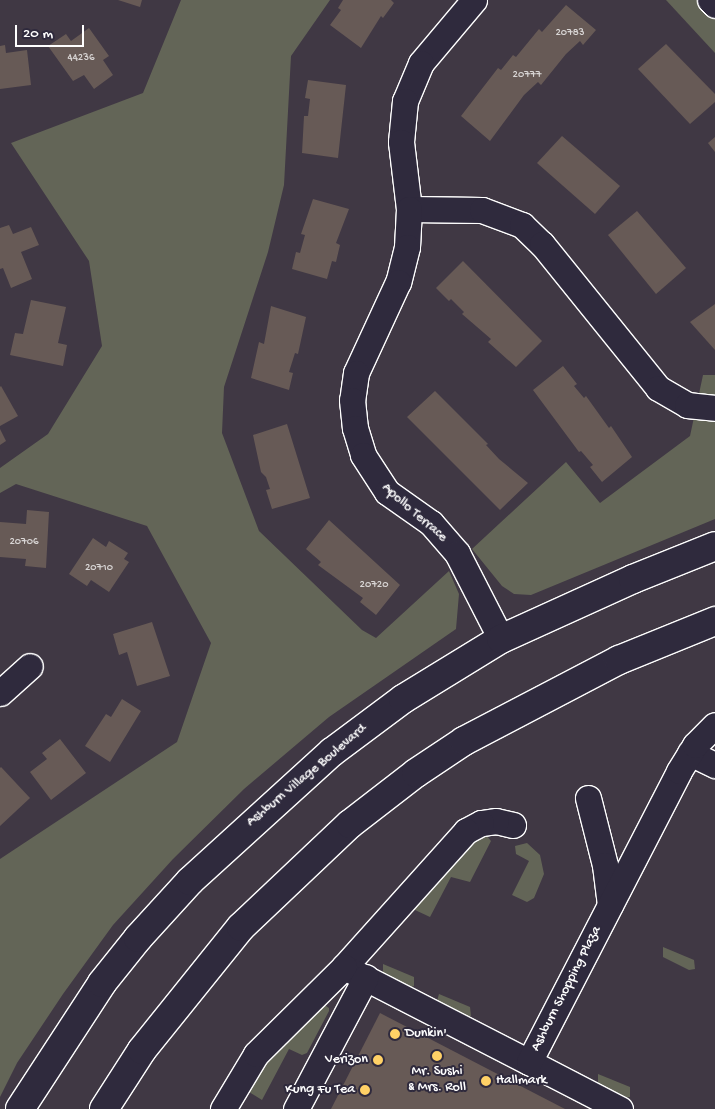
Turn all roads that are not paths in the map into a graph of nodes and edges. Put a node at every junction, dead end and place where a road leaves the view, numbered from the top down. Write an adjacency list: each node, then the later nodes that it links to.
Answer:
1 (474, 0): 4 (street, Apollo Terrace)
2 (710, 0): 3 (street)
3 (715, 5)
4 (408, 210): 5 (street); 8 (street, Apollo Terrace)
5 (715, 408)
6 (715, 546): 8 (main road, Ashburn Village Boulevard)
7 (715, 621): 21 (main road)
8 (501, 639): 20 (main road, Ashburn Village Boulevard)
9 (30, 666): 10 (street)
10 (0, 693)
11 (715, 724): 12 (street, Ashburn Shopping Plaza)
12 (690, 753): 13 (street); 16 (street, Ashburn Shopping Plaza)
13 (715, 766)
14 (588, 798): 16 (street)
15 (513, 825): 17 (street)
16 (610, 905): 19 (street, Ashburn Shopping Plaza)
17 (344, 967): 18 (street); 22 (street)
18 (366, 977): 19 (street); 23 (street)
19 (529, 1062): 24 (street, Ashburn Shopping Plaza)
20 (20, 1109)
21 (104, 1109)
22 (223, 1109)
23 (296, 1109)
24 (620, 1109)

